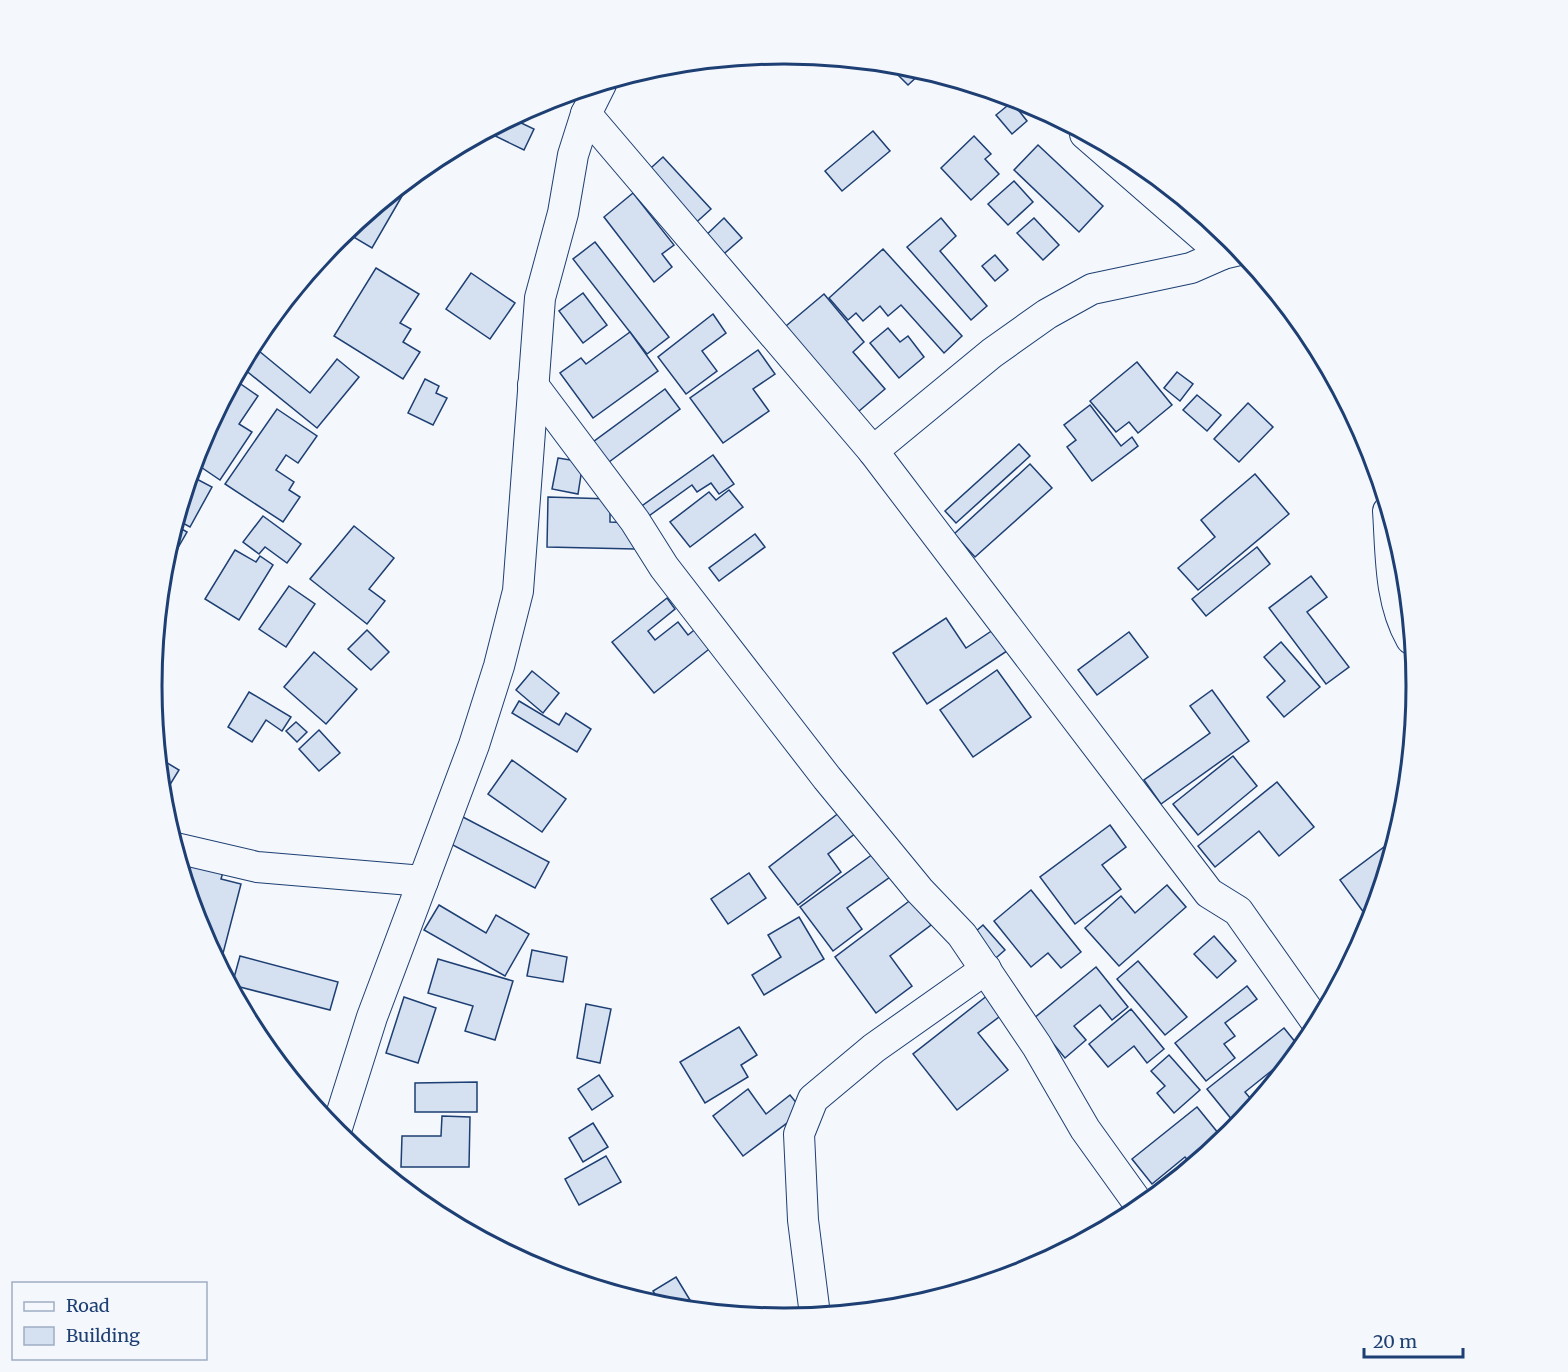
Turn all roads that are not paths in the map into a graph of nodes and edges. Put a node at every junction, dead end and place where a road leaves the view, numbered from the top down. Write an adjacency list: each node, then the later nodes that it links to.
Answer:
1 (596, 94): 2 (street)
2 (586, 114): 6 (street); 7 (street)
3 (1126, 167): 4 (street)
4 (1214, 238)
5 (1229, 253): 7 (street)
6 (533, 385): 11 (street); 12 (street)
7 (873, 451): 13 (street)
8 (1392, 556): 9 (street)
9 (1402, 622)
10 (185, 850): 11 (street)
11 (423, 881): 14 (street)
12 (986, 969): 15 (street); 16 (street)
13 (1311, 1015)
14 (340, 1119)
15 (1135, 1199)
16 (814, 1307)

